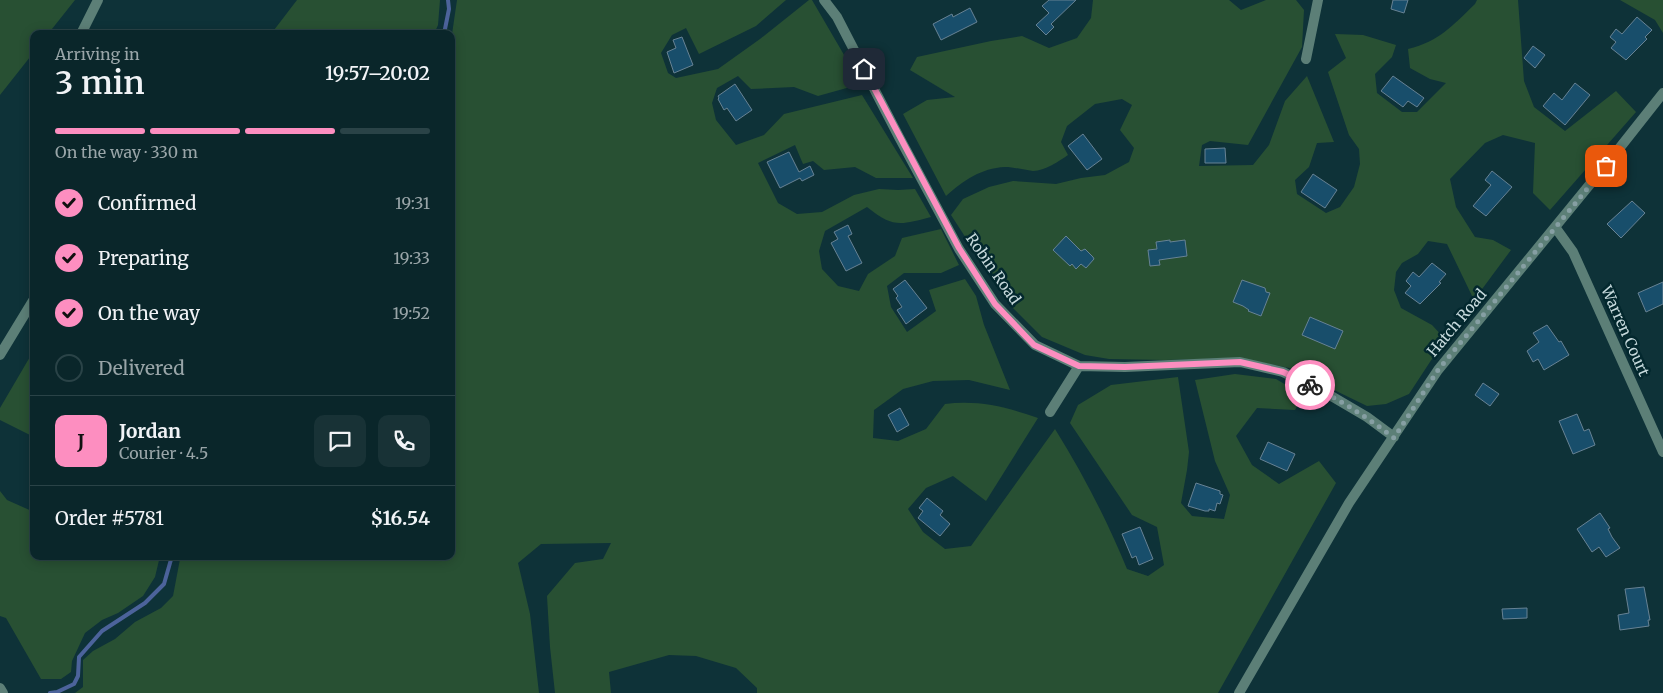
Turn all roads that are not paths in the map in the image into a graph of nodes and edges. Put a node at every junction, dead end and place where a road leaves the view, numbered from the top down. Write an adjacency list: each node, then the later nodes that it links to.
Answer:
1 (98, 0): 4 (street)
2 (824, 0): 10 (street, Robin Road)
3 (1318, 0): 5 (street)
4 (83, 30)
5 (1306, 60)
6 (1663, 93): 7 (street, Hatch Road)
7 (1554, 227): 12 (street, Hatch Road); 13 (street, Warren Court)
8 (30, 306): 9 (street)
9 (0, 355)
10 (1079, 366): 11 (street); 12 (street, Robin Road)
11 (1050, 412)
12 (1394, 438): 16 (street, Hatch Road)
13 (1663, 452)
14 (0, 688): 15 (street)
15 (3, 693)
16 (1239, 693)

